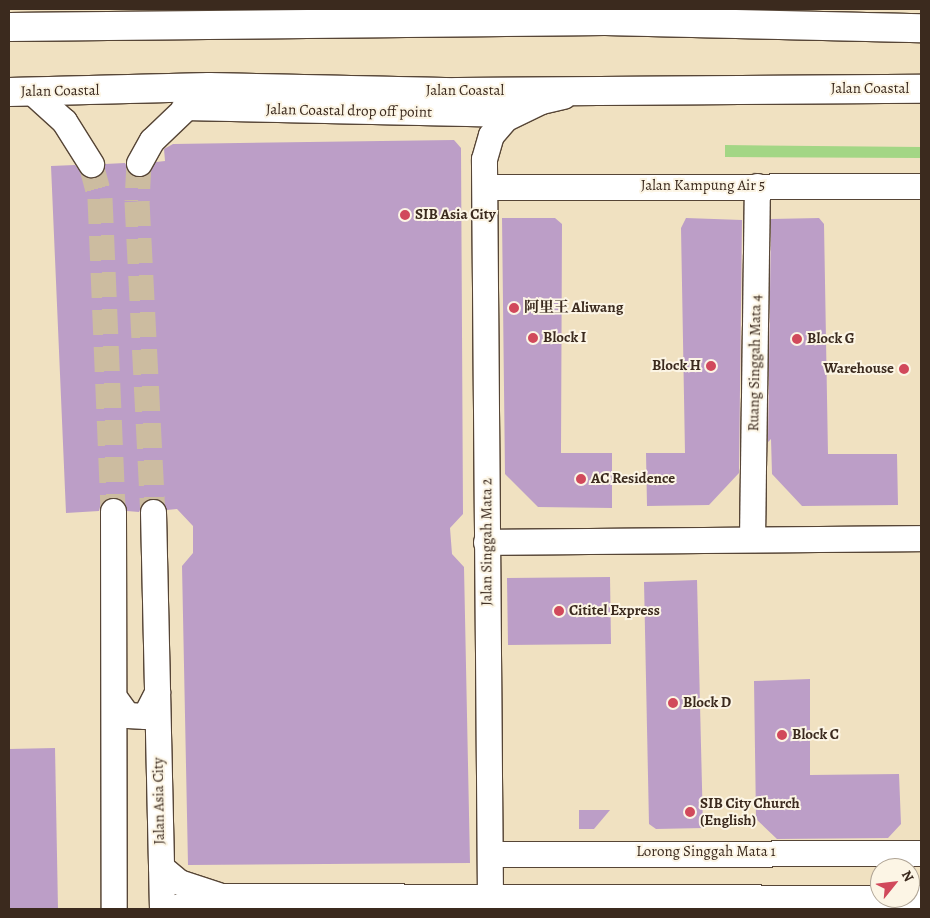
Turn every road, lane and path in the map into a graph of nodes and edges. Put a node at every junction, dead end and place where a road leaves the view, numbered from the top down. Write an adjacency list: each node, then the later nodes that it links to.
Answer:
1 (698, 9): 3 (street)
2 (766, 17): 3 (highway); 5 (highway)
3 (661, 24): 4 (highway)
4 (9, 27)
5 (921, 28)
6 (209, 86): 7 (highway, Jalan Coastal); 9 (highway, Jalan Coastal); 10 (street)
7 (592, 89): 8 (highway, Jalan Coastal); 11 (street)
8 (921, 89)
9 (21, 93): 13 (street)
10 (184, 107): 11 (street, Jalan Coastal drop off point); 12 (street)
11 (513, 114): 16 (street, Jalan Singgah Mata 2)
12 (139, 162)
13 (91, 164)
14 (757, 186): 15 (street, Jalan Kampung Air 5); 16 (street, Jalan Kampung Air 5); 20 (street, Ruang Singgah Mata 4)
15 (921, 186)
16 (485, 187): 21 (street, Jalan Singgah Mata 2)
17 (113, 511): 22 (street)
18 (153, 512): 23 (street, Jalan Asia City)
19 (921, 538): 20 (street)
20 (752, 539): 21 (street)
21 (486, 542): 27 (street, Jalan Singgah Mata 2)
22 (113, 590): 23 (street); 25 (street)
23 (155, 590): 24 (street, Jalan Asia City)
24 (157, 692): 25 (street); 28 (street, Jalan Asia City)
25 (114, 697): 33 (street)
26 (921, 853): 27 (street, Lorong Singgah Mata 1)
27 (490, 854): 30 (street, Jalan Singgah Mata 2)
28 (161, 867): 29 (street); 34 (street, Jalan Asia City)
29 (222, 896): 30 (street); 35 (street)
30 (490, 897): 32 (street)
31 (921, 898): 32 (street)
32 (692, 903)
33 (114, 909)
34 (162, 909)
35 (168, 909)

